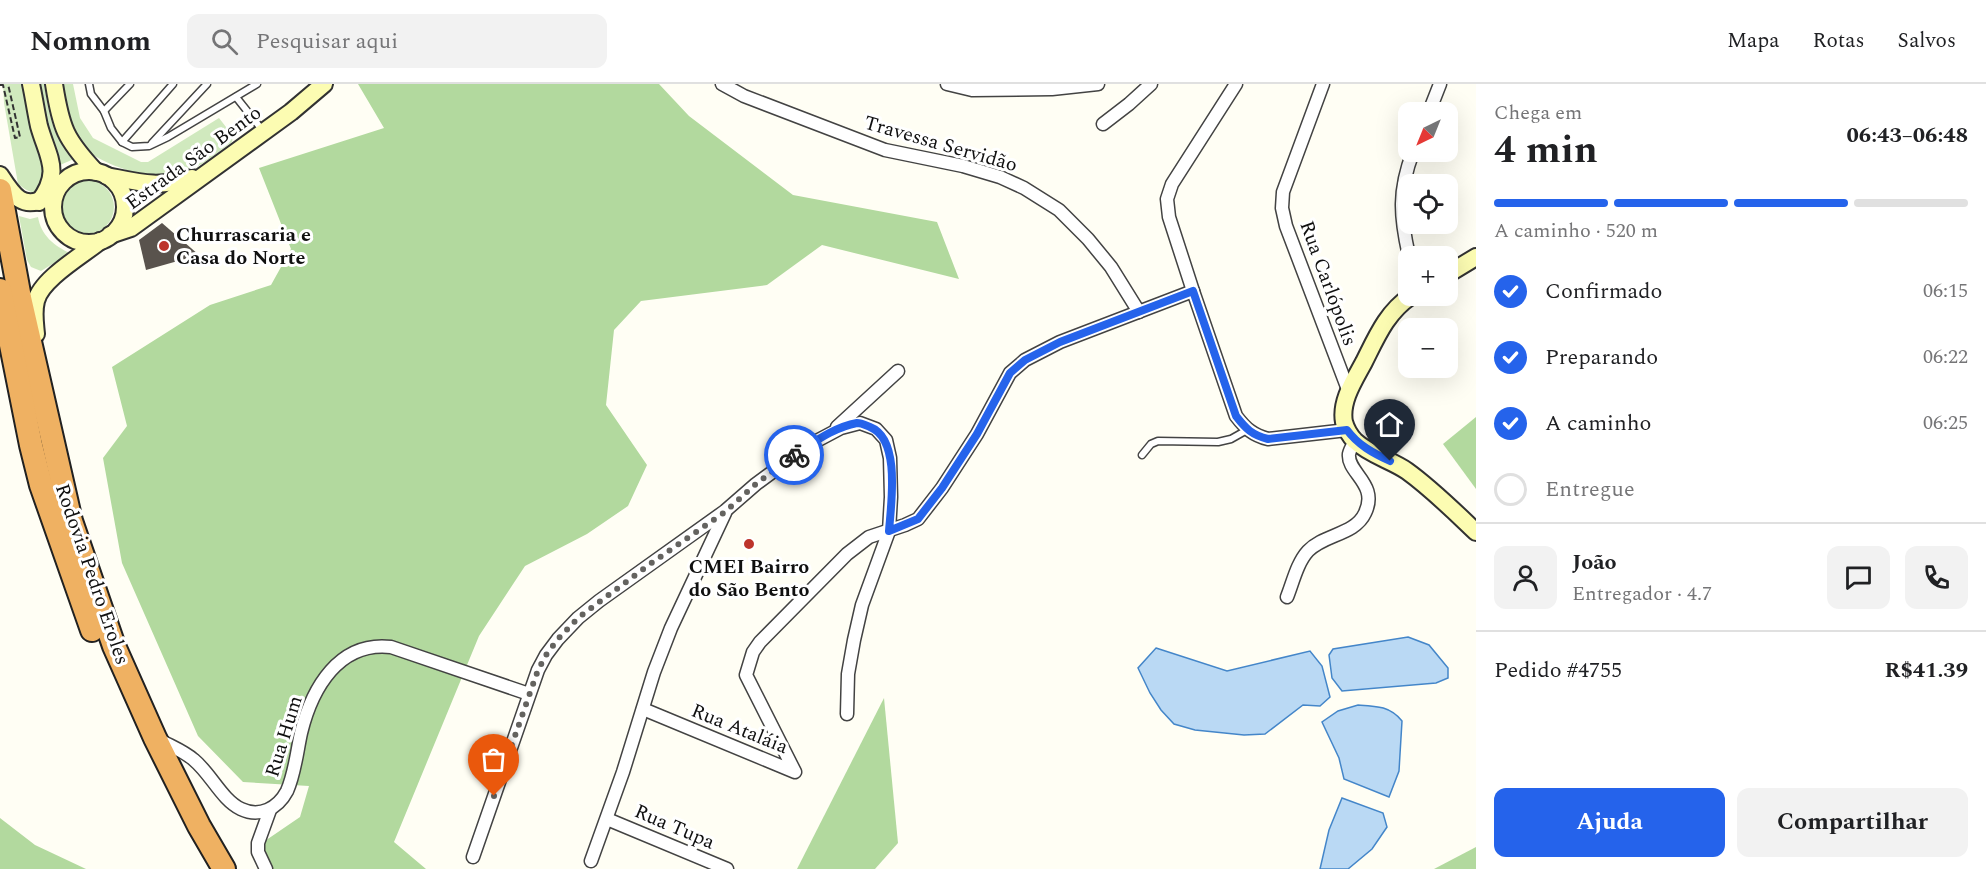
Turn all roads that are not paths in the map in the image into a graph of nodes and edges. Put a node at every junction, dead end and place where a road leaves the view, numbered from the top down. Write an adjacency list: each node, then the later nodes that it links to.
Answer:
1 (31, 84): 29 (street)
2 (54, 84): 24 (street)
3 (89, 84): 18 (lane)
4 (130, 84): 18 (lane)
5 (173, 84): 21 (lane)
6 (207, 84): 22 (lane)
7 (257, 84): 16 (lane)
8 (324, 84): 20 (street, Estrada São Bento)
9 (722, 84): 37 (street, Travessa Servidão)
10 (947, 84): 11 (street)
11 (1098, 84)
12 (1151, 84): 19 (street)
13 (1236, 84): 35 (street)
14 (1323, 84): 41 (street, Rua Carlópolis)
15 (1440, 84): 17 (street)
16 (236, 97): 20 (lane); 22 (lane)
17 (1433, 102)
18 (104, 111): 21 (lane)
19 (1103, 124)
20 (263, 132): 26 (street, Estrada São Bento)
21 (122, 142): 22 (lane)
22 (149, 146)
23 (1409, 162): 31 (street)
24 (101, 174): 26 (street); 28 (street); 30 (street)
25 (0, 175): 29 (street)
26 (202, 175): 30 (street, Estrada São Bento)
27 (0, 190): 40 (highway, Rodovia Pedro Eroles)
28 (56, 192): 29 (street); 30 (street)
29 (39, 202)
30 (105, 238): 40 (street)
31 (1407, 246)
32 (1476, 257): 33 (street)
33 (1458, 268)
34 (0, 290): 40 (highway, Rodovia Pedro Eroles)
35 (1193, 291): 37 (street); 42 (street)
36 (1399, 306): 41 (street)
37 (1139, 312): 47 (street)
38 (0, 356): 40 (highway)
39 (898, 371): 43 (street)
40 (30, 391): 53 (highway, Rodovia Pedro Eroles); 58 (highway, Rodovia Pedro Eroles)
41 (1349, 392): 44 (street)
42 (1246, 430): 44 (street); 45 (lane)
43 (828, 435): 46 (street); 47 (street)
44 (1351, 436): 48 (street); 49 (street)
45 (1142, 455)
46 (725, 512): 50 (street); 51 (street)
47 (889, 531): 51 (street, Rua Ataláia); 52 (street)
48 (1476, 532)
49 (1287, 597)
50 (529, 694): 54 (street, Rua Hum); 56 (street)
51 (643, 709): 55 (street)
52 (847, 714)
53 (156, 738): 54 (street); 59 (highway, Rodovia Pedro Eroles)
54 (270, 810): 60 (street, Rua Hum)
55 (607, 819): 57 (street); 61 (street, Rua Tupa)
56 (472, 857)
57 (591, 861)
58 (207, 869)
59 (224, 869)
60 (266, 869)
61 (727, 869)

